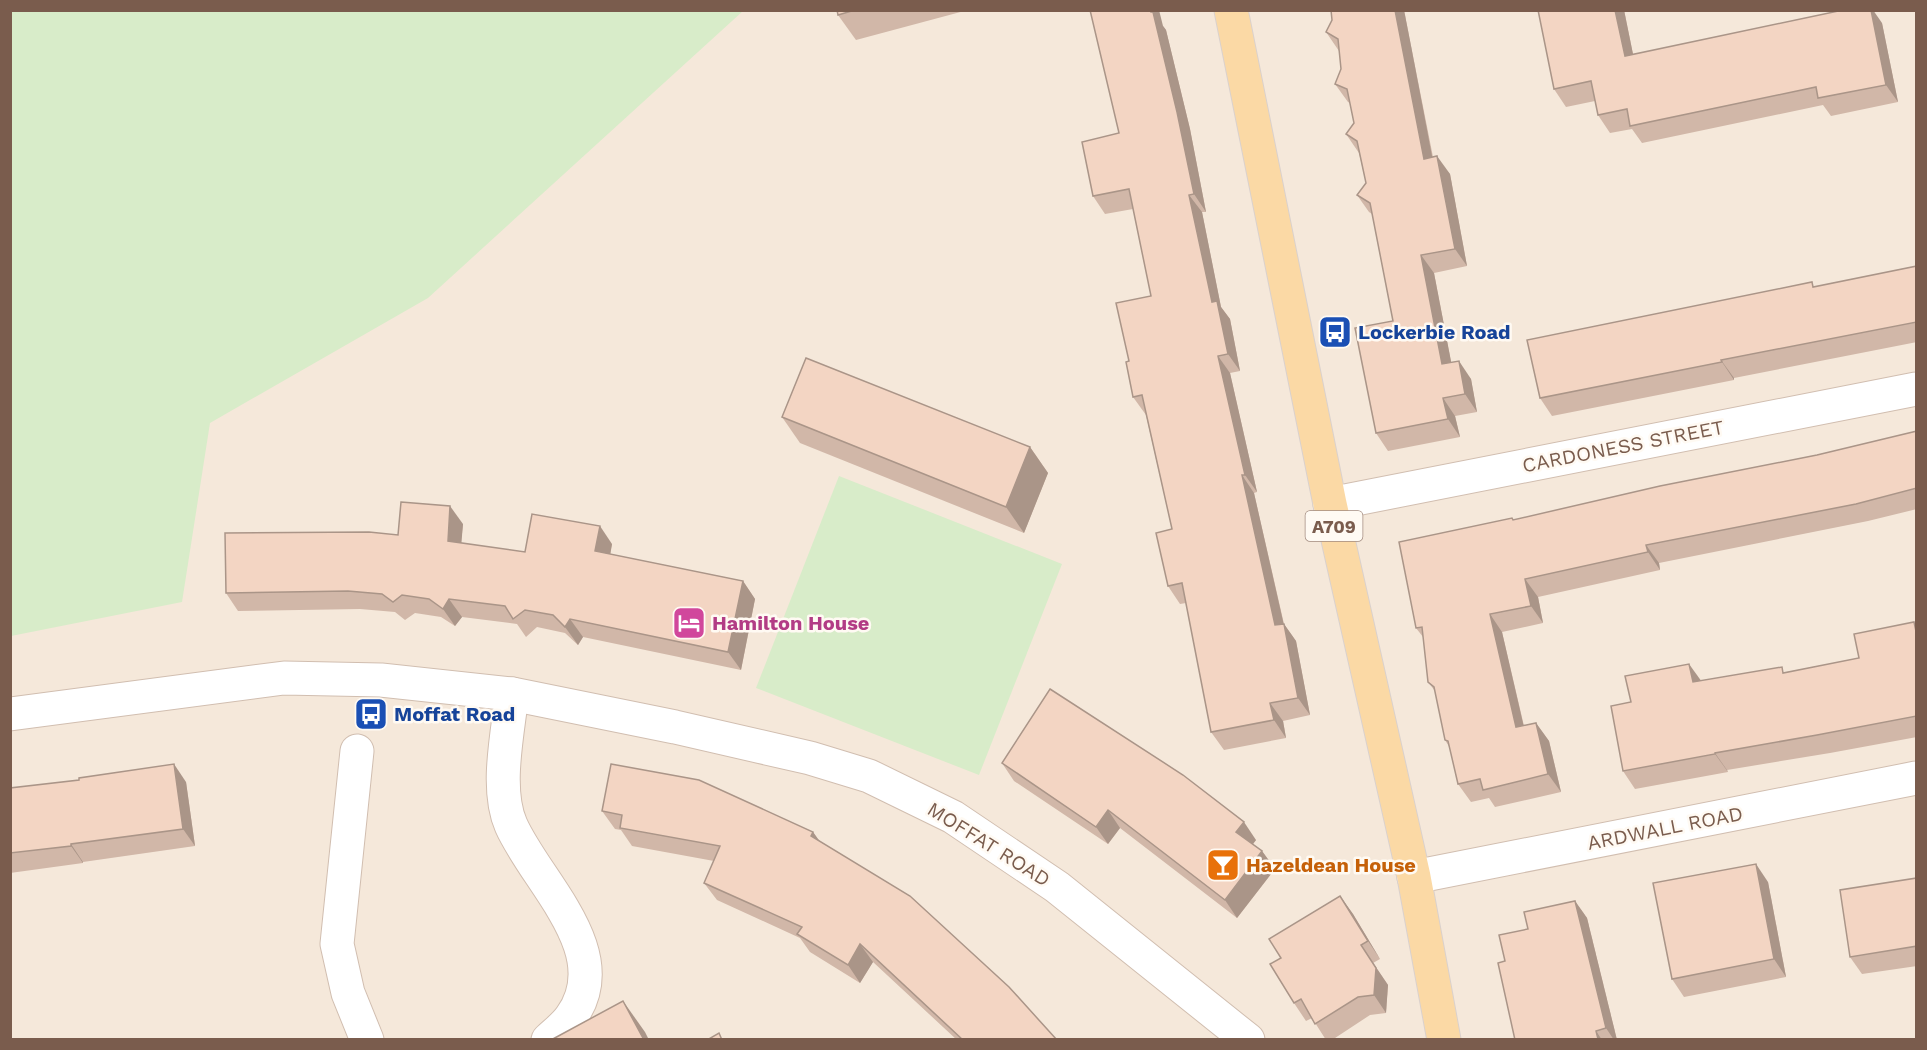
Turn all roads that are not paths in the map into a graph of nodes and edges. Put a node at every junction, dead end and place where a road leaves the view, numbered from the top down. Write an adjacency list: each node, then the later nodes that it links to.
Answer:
1 (1231, 10): 3 (main road, A709)
2 (1917, 389): 3 (street, CARDONESS STREET)
3 (1330, 504): 8 (main road, A709)
4 (512, 694): 5 (street, MOFFAT ROAD); 10 (street); 11 (street, MOFFAT ROAD)
5 (10, 714)
6 (357, 751): 9 (street)
7 (1917, 778): 8 (street, ARDWALL ROAD)
8 (1414, 877): 12 (main road, A709)
9 (367, 1040)
10 (548, 1040)
11 (1248, 1040)
12 (1444, 1040)

